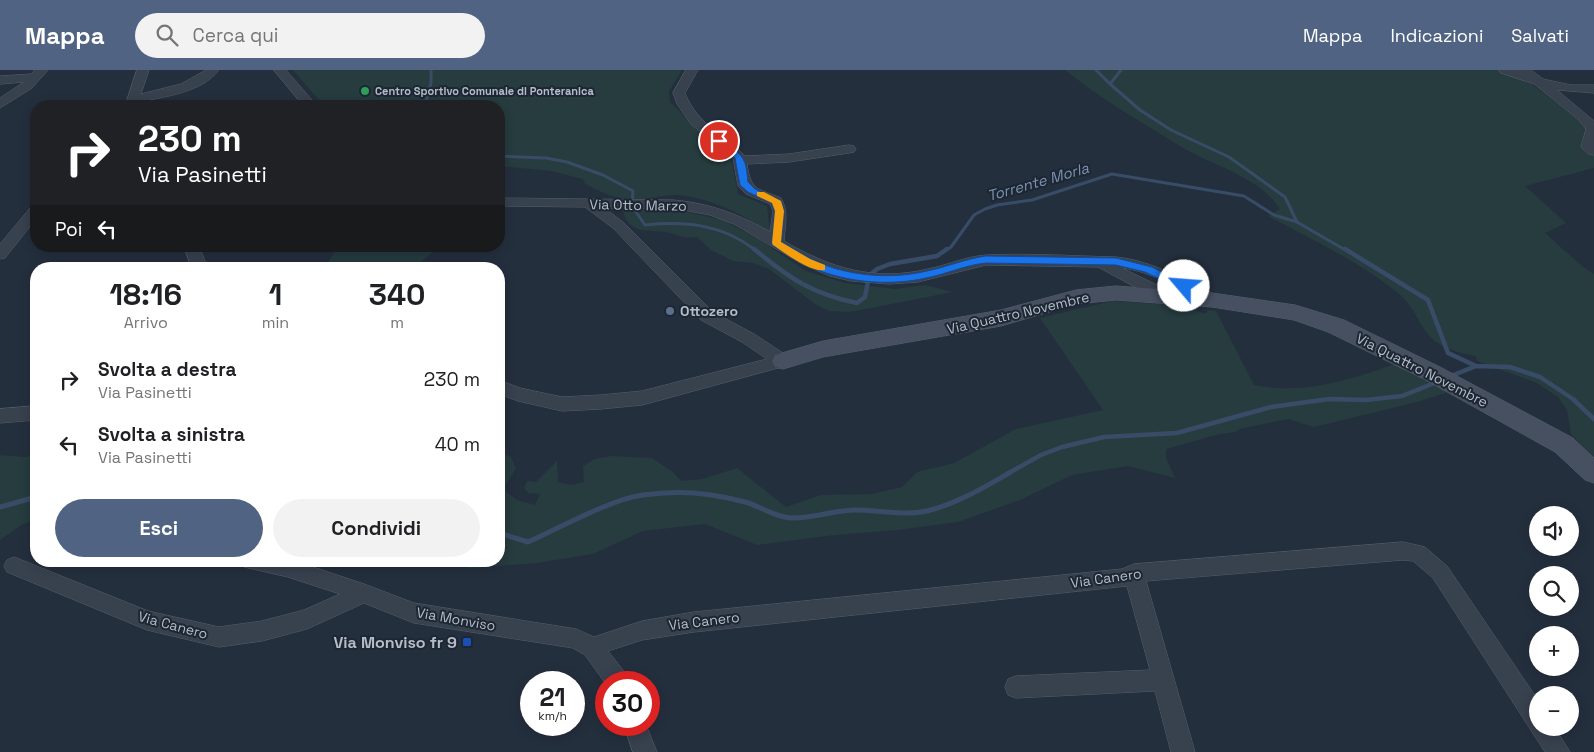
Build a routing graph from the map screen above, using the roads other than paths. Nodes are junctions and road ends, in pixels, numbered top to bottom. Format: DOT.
graph roads {
  1 [pos="142,70"];
  2 [pos="212,70"];
  3 [pos="280,70"];
  4 [pos="692,70"];
  5 [pos="1505,70"];
  6 [pos="1524,70"];
  7 [pos="39,74"];
  8 [pos="0,80"];
  9 [pos="1537,82"];
  10 [pos="1594,89"];
  11 [pos="134,100"];
  12 [pos="144,100"];
  13 [pos="306,100"];
  14 [pos="0,104"];
  15 [pos="849,149"];
  16 [pos="1594,151"];
  17 [pos="740,160"];
  18 [pos="505,202"];
  19 [pos="588,204"];
  20 [pos="620,204"];
  21 [pos="30,217"];
  22 [pos="618,225"];
  23 [pos="776,243"];
  24 [pos="0,254"];
  25 [pos="1089,261"];
  26 [pos="1118,271"];
  27 [pos="1164,286"];
  28 [pos="1116,293"];
  29 [pos="783,360"];
  30 [pos="505,389"];
  31 [pos="30,414"];
  32 [pos="0,416"];
  33 [pos="1594,472"];
  34 [pos="14,566"];
  35 [pos="283,567"];
  36 [pos="1134,573"];
  37 [pos="364,593"];
  38 [pos="592,648"];
  39 [pos="610,671"];
  40 [pos="1163,680"];
  41 [pos="1016,686"];
  42 [pos="1529,707"];
  43 [pos="639,736"];
  44 [pos="1547,736"];
  45 [pos="645,752"];
  46 [pos="1183,752"];
  47 [pos="1558,752"];
  1 -- 11 [label="street"];
  2 -- 12 [label="street"];
  3 -- 13 [label="street"];
  4 -- 17 [label="street"];
  5 -- 9 [label="street"];
  6 -- 9 [label="street"];
  7 -- 8 [label="street"];
  7 -- 14 [label="street"];
  9 -- 10 [label="street"];
  9 -- 16 [label="street"];
  15 -- 17 [label="street"];
  17 -- 23 [label="street"];
  18 -- 19 [label="street, Via Otto Marzo"];
  19 -- 20 [label="street, Via Otto Marzo"];
  19 -- 22 [label="street"];
  20 -- 22 [label="street"];
  20 -- 23 [label="street, Via Otto Marzo"];
  21 -- 24 [label="street"];
  22 -- 29 [label="street"];
  23 -- 25 [label="street, Via Otto Marzo"];
  25 -- 26 [label="street, Via Otto Marzo"];
  25 -- 27 [label="street, Via Otto Marzo"];
  26 -- 27 [label="street, Via Otto Marzo"];
  26 -- 28 [label="street"];
  27 -- 28 [label="street, Via Quattro Novembre"];
  27 -- 33 [label="street, Via Quattro Novembre"];
  28 -- 29 [label="street, Via Quattro Novembre"];
  29 -- 30 [label="street, Via Quattro Novembre"];
  31 -- 32 [label="street"];
  34 -- 37 [label="street, Via Canero"];
  35 -- 37 [label="street, Via Monviso"];
  36 -- 38 [label="street, Via Canero"];
  36 -- 40 [label="street"];
  36 -- 42 [label="street, Via Canero"];
  37 -- 38 [label="street, Via Monviso"];
  38 -- 39 [label="street, Via Monviso"];
  40 -- 41 [label="street"];
  40 -- 46 [label="street"];
  43 -- 45 [label="street"];
  44 -- 47 [label="street"];
}
